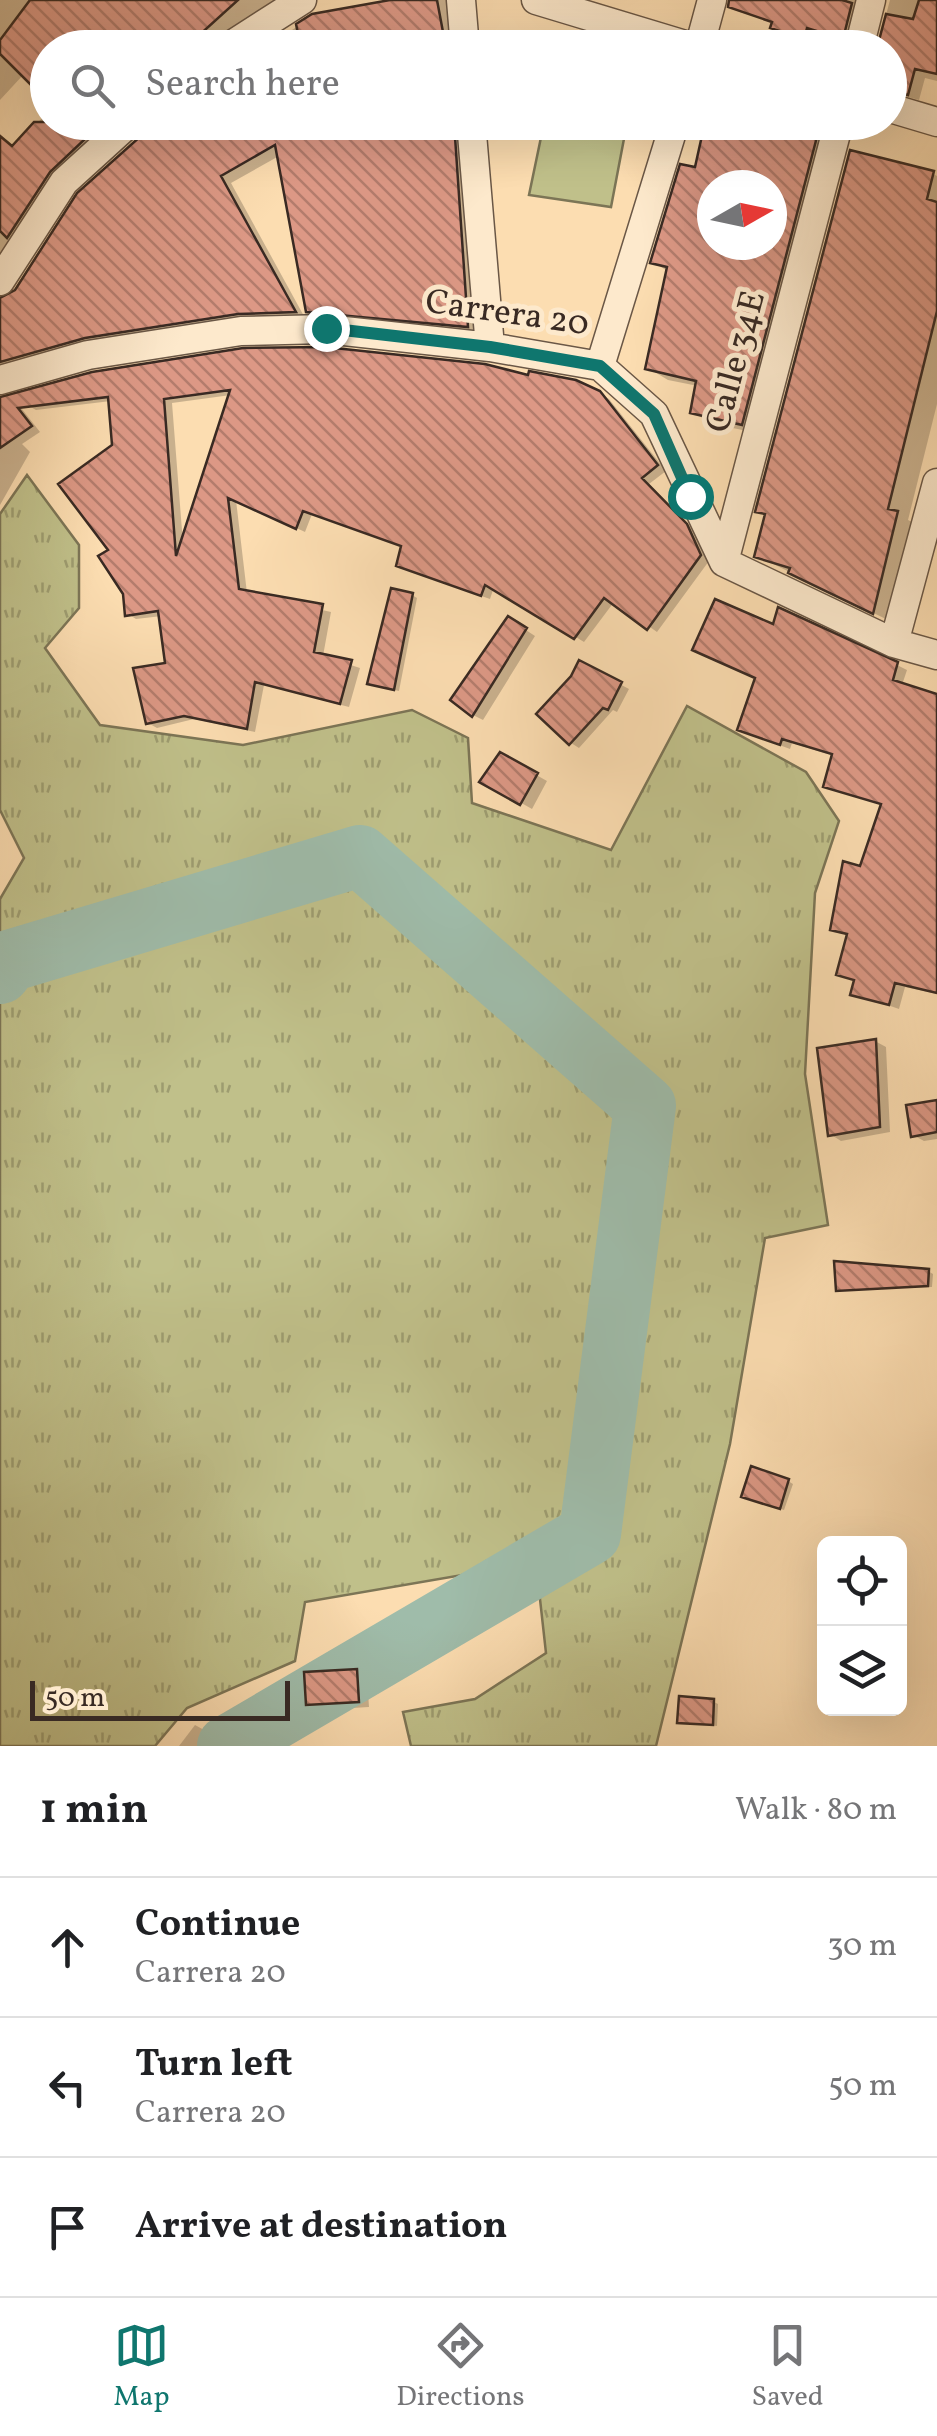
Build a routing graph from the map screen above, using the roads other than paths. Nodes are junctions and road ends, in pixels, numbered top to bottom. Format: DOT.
graph roads {
  1 [pos="302,0"];
  2 [pos="460,0"];
  3 [pos="536,0"];
  4 [pos="712,0"];
  5 [pos="872,0"];
  6 [pos="578,5"];
  7 [pos="255,30"];
  8 [pos="462,30"];
  9 [pos="647,30"];
  10 [pos="702,30"];
  11 [pos="864,30"];
  12 [pos="907,113"];
  13 [pos="937,122"];
  14 [pos="110,140"];
  15 [pos="473,140"];
  16 [pos="669,140"];
  17 [pos="834,140"];
  18 [pos="0,281"];
  19 [pos="490,347"];
  20 [pos="600,366"];
  21 [pos="0,380"];
  22 [pos="937,484"];
  23 [pos="724,562"];
  24 [pos="894,643"];
  25 [pos="937,655"];
  1 -- 7 [label="street"];
  2 -- 8 [label="street"];
  3 -- 6 [label="street"];
  4 -- 10 [label="street"];
  5 -- 11 [label="street"];
  6 -- 9 [label="street"];
  12 -- 13 [label="street"];
  14 -- 18 [label="street"];
  15 -- 19 [label="street"];
  16 -- 20 [label="street"];
  17 -- 23 [label="street, Calle 34E"];
  19 -- 20 [label="street, Carrera 20"];
  19 -- 21 [label="street, Carrera 20"];
  20 -- 23 [label="street, Carrera 20"];
  22 -- 24 [label="street"];
  23 -- 24 [label="street"];
  24 -- 25 [label="street"];
}
